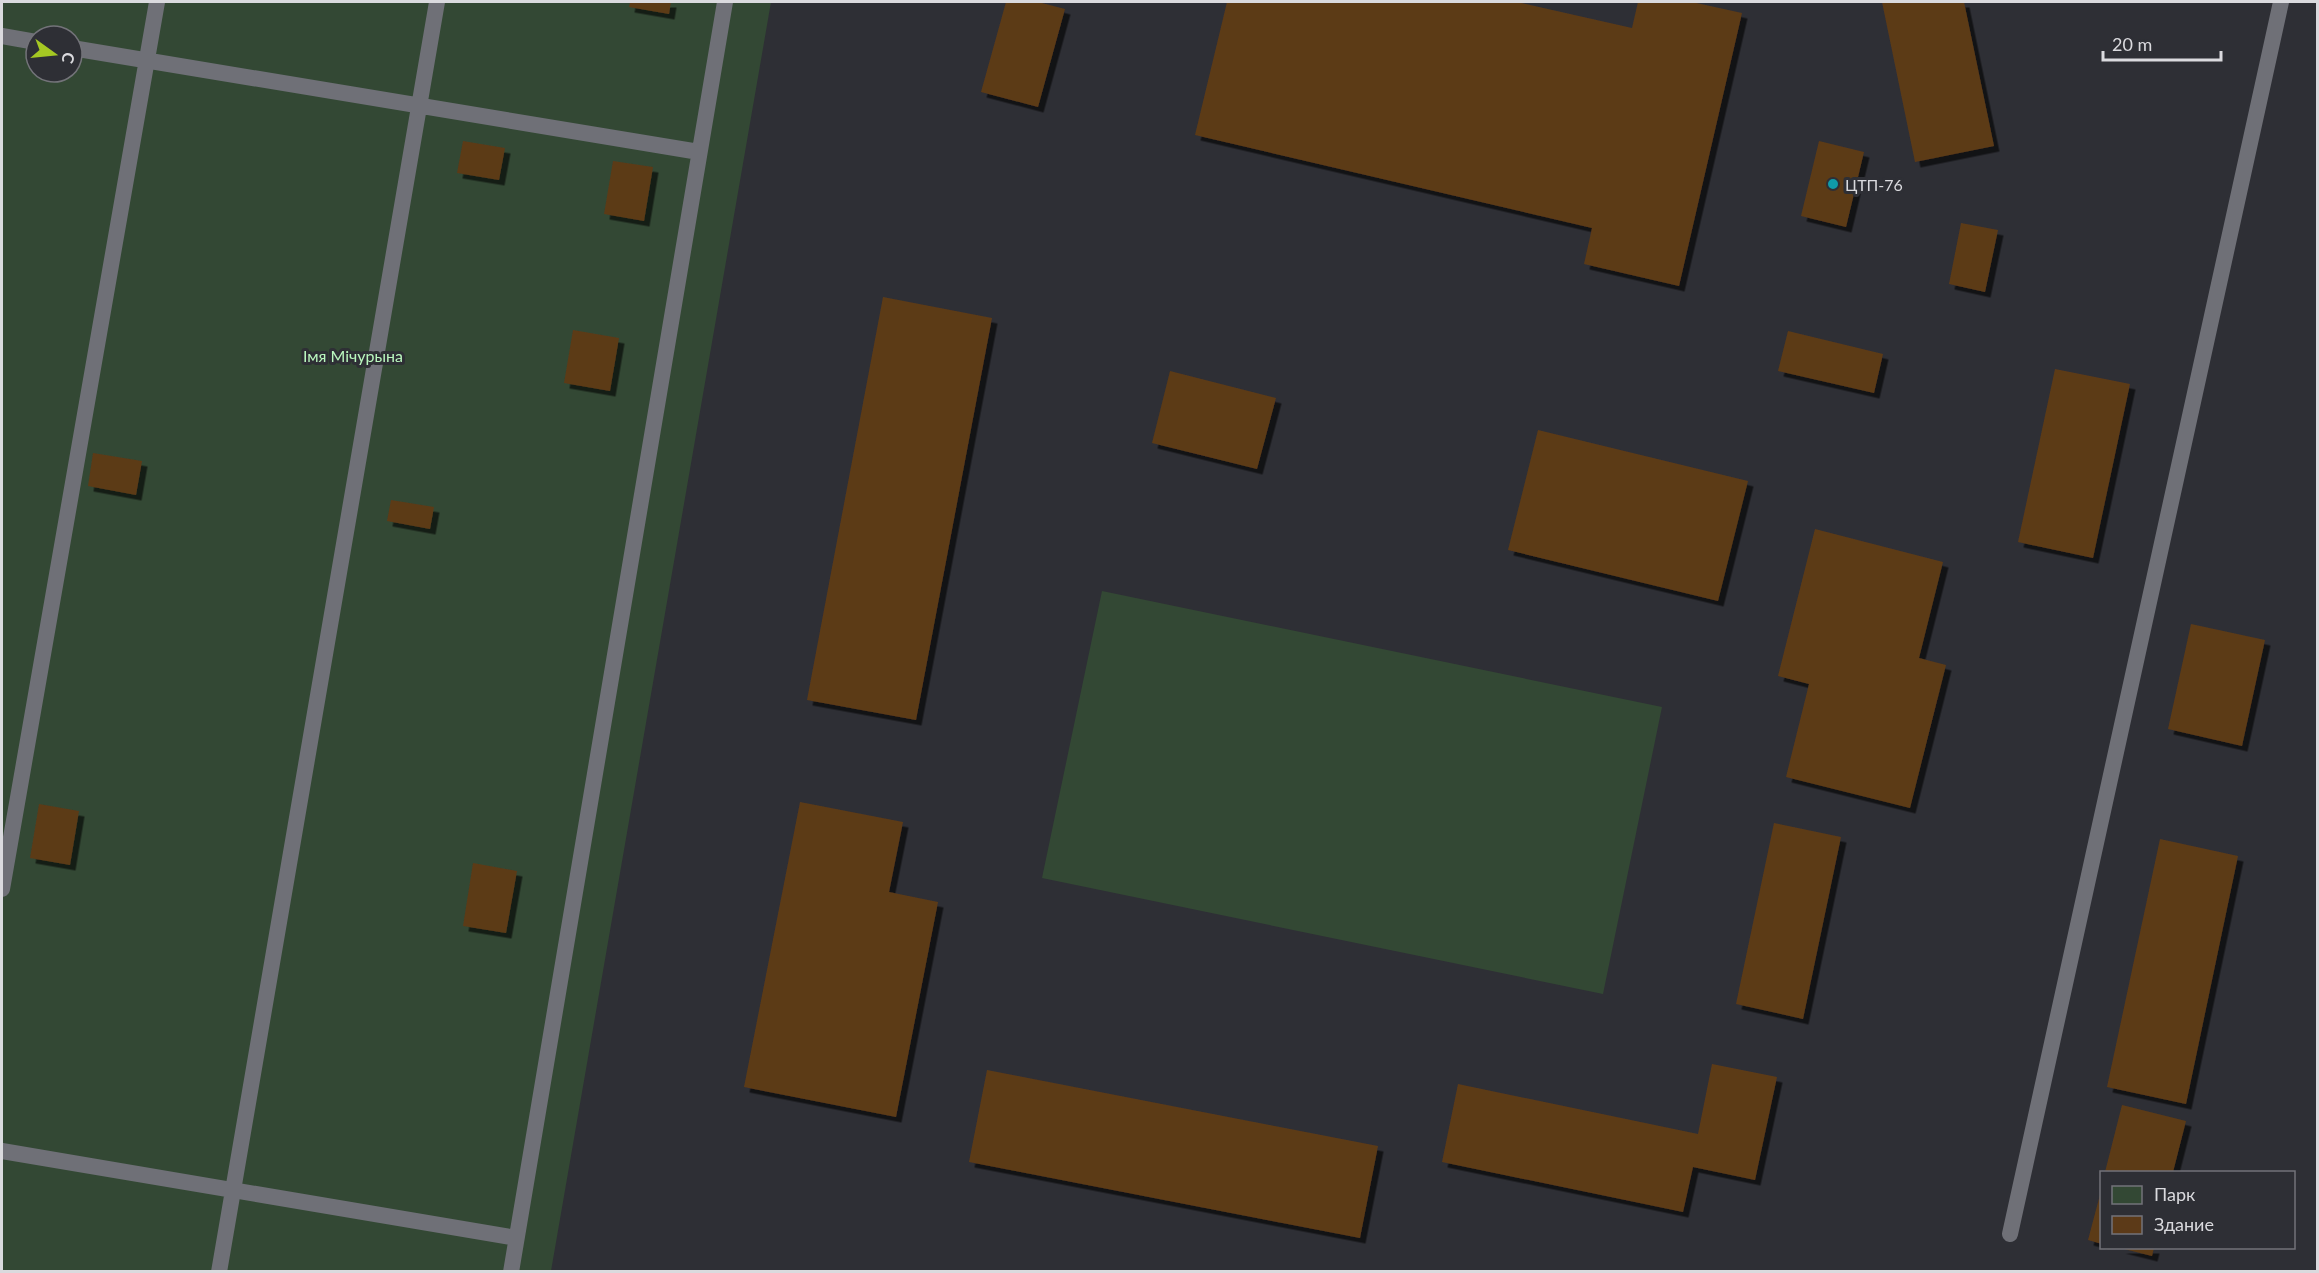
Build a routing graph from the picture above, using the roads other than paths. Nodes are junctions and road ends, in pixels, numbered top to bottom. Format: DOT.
graph roads {
  1 [pos="157,2"];
  2 [pos="437,2"];
  3 [pos="725,2"];
  4 [pos="2281,2"];
  5 [pos="2,36"];
  6 [pos="24,40"];
  7 [pos="84,50"];
  8 [pos="147,60"];
  9 [pos="419,106"];
  10 [pos="699,152"];
  11 [pos="2,889"];
  12 [pos="2,1151"];
  13 [pos="233,1190"];
  14 [pos="2010,1233"];
  15 [pos="516,1238"];
  16 [pos="219,1272"];
  17 [pos="511,1272"];
  1 -- 8 [label="lane"];
  2 -- 9 [label="lane"];
  3 -- 10 [label="lane"];
  4 -- 14 [label="lane"];
  5 -- 6 [label="lane"];
  7 -- 8 [label="lane"];
  8 -- 9 [label="lane"];
  8 -- 11 [label="lane"];
  9 -- 10 [label="lane"];
  9 -- 13 [label="lane"];
  10 -- 15 [label="lane"];
  12 -- 13 [label="lane"];
  13 -- 15 [label="lane"];
  13 -- 16 [label="lane"];
  15 -- 17 [label="lane"];
}
